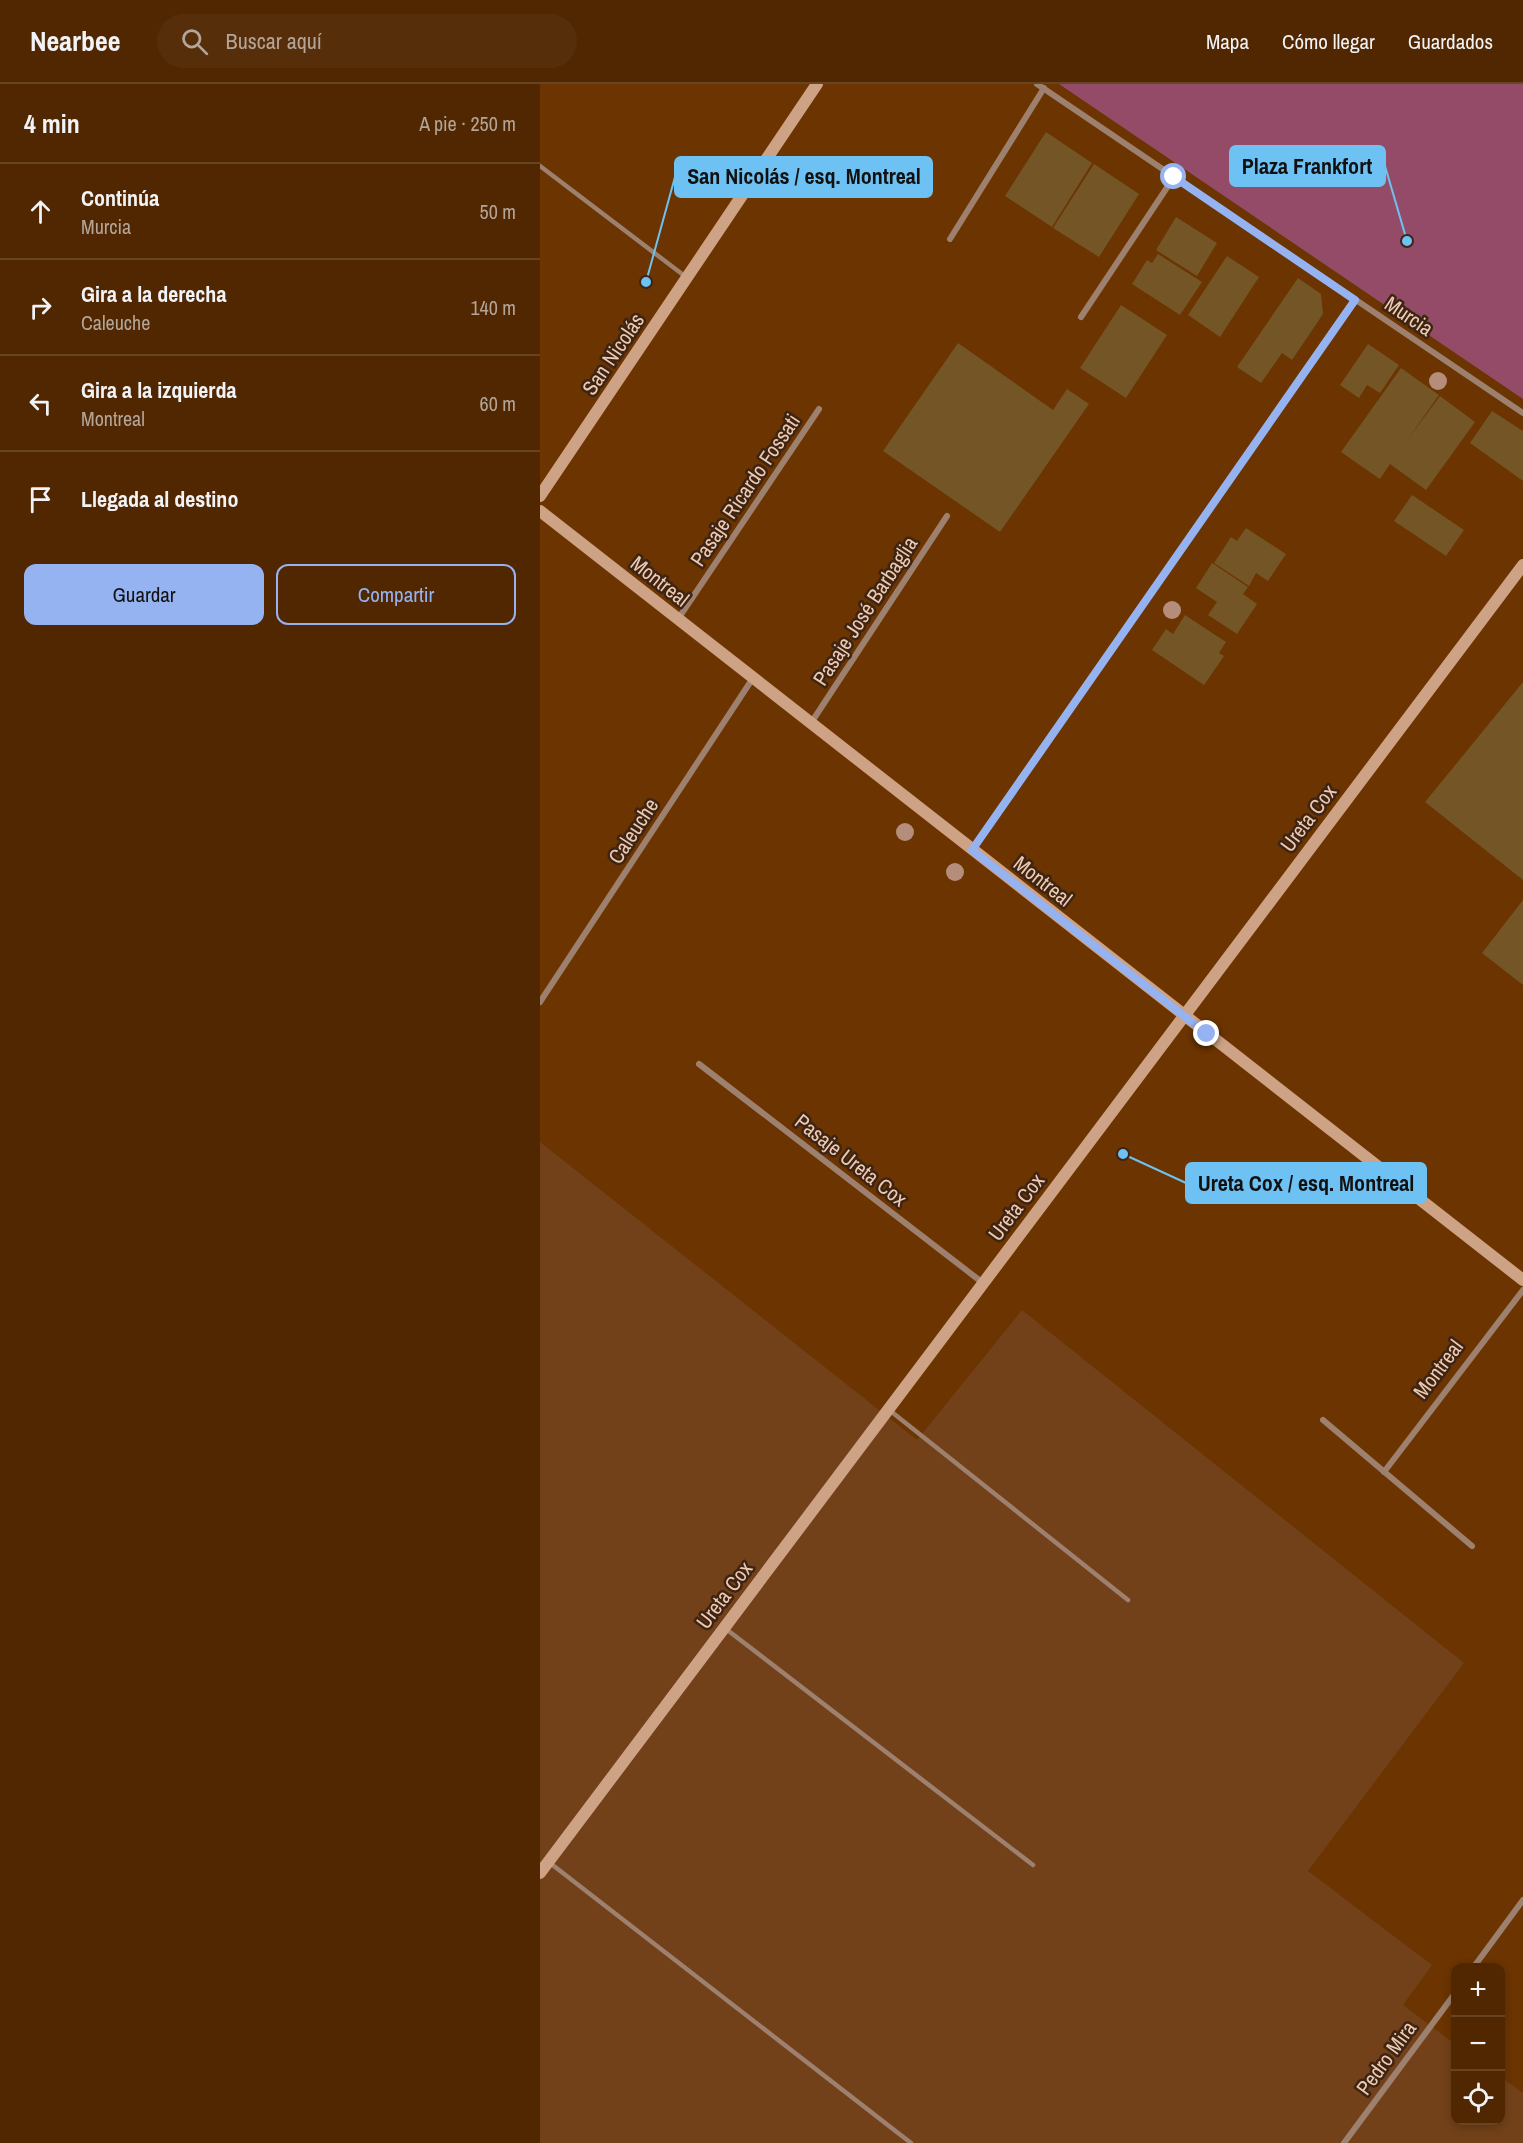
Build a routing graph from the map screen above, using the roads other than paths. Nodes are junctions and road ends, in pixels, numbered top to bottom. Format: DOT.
graph roads {
  1 [pos="817,84"];
  2 [pos="1037,84"];
  3 [pos="1044,88"];
  4 [pos="540,166"];
  5 [pos="1174,177"];
  6 [pos="950,239"];
  7 [pos="688,279"];
  8 [pos="1355,300"];
  9 [pos="1081,317"];
  10 [pos="819,409"];
  11 [pos="1523,413"];
  12 [pos="540,496"];
  13 [pos="540,511"];
  14 [pos="947,516"];
  15 [pos="1523,565"];
  16 [pos="678,619"];
  17 [pos="753,678"];
  18 [pos="811,723"];
  19 [pos="972,850"];
  20 [pos="540,1002"];
  21 [pos="1183,1016"];
  22 [pos="699,1064"];
  23 [pos="1523,1280"];
  24 [pos="983,1282"];
  25 [pos="1523,1290"];
  26 [pos="888,1409"];
  27 [pos="1323,1420"];
  28 [pos="1384,1472"];
  29 [pos="1472,1546"];
  30 [pos="1128,1600"];
  31 [pos="724,1628"];
  32 [pos="548,1862"];
  33 [pos="1033,1865"];
  34 [pos="540,1873"];
  35 [pos="1523,1900"];
  36 [pos="1477,1963"];
  37 [pos="1451,1997"];
  38 [pos="911,2143"];
  39 [pos="1344,2143"];
  1 -- 7 [label="street, San Nicolás"];
  2 -- 3 [label="street, Murcia"];
  3 -- 5 [label="street, Murcia"];
  3 -- 6 [label="street"];
  4 -- 7 [label="lane"];
  5 -- 8 [label="street, Murcia"];
  5 -- 9 [label="street"];
  7 -- 12 [label="street, San Nicolás"];
  8 -- 11 [label="street, Murcia"];
  8 -- 19 [label="street"];
  10 -- 16 [label="street, Pasaje Ricardo Fossati"];
  13 -- 16 [label="street, Montreal"];
  14 -- 18 [label="street, Pasaje José Barbaglia"];
  15 -- 21 [label="street, Ureta Cox"];
  16 -- 17 [label="street, Montreal"];
  17 -- 18 [label="street, Montreal"];
  17 -- 20 [label="street, Caleuche"];
  18 -- 19 [label="street, Montreal"];
  19 -- 21 [label="street, Montreal"];
  21 -- 23 [label="street, Montreal"];
  21 -- 24 [label="street, Ureta Cox"];
  22 -- 24 [label="street, Pasaje Ureta Cox"];
  24 -- 26 [label="street, Ureta Cox"];
  25 -- 28 [label="street, Montreal"];
  26 -- 30 [label="lane"];
  26 -- 31 [label="street, Ureta Cox"];
  27 -- 28 [label="street"];
  28 -- 29 [label="street"];
  31 -- 32 [label="street, Ureta Cox"];
  31 -- 33 [label="lane"];
  32 -- 34 [label="street, Ureta Cox"];
  32 -- 38 [label="lane"];
  35 -- 36 [label="street"];
  37 -- 39 [label="street, Pedro Mira"];
}
